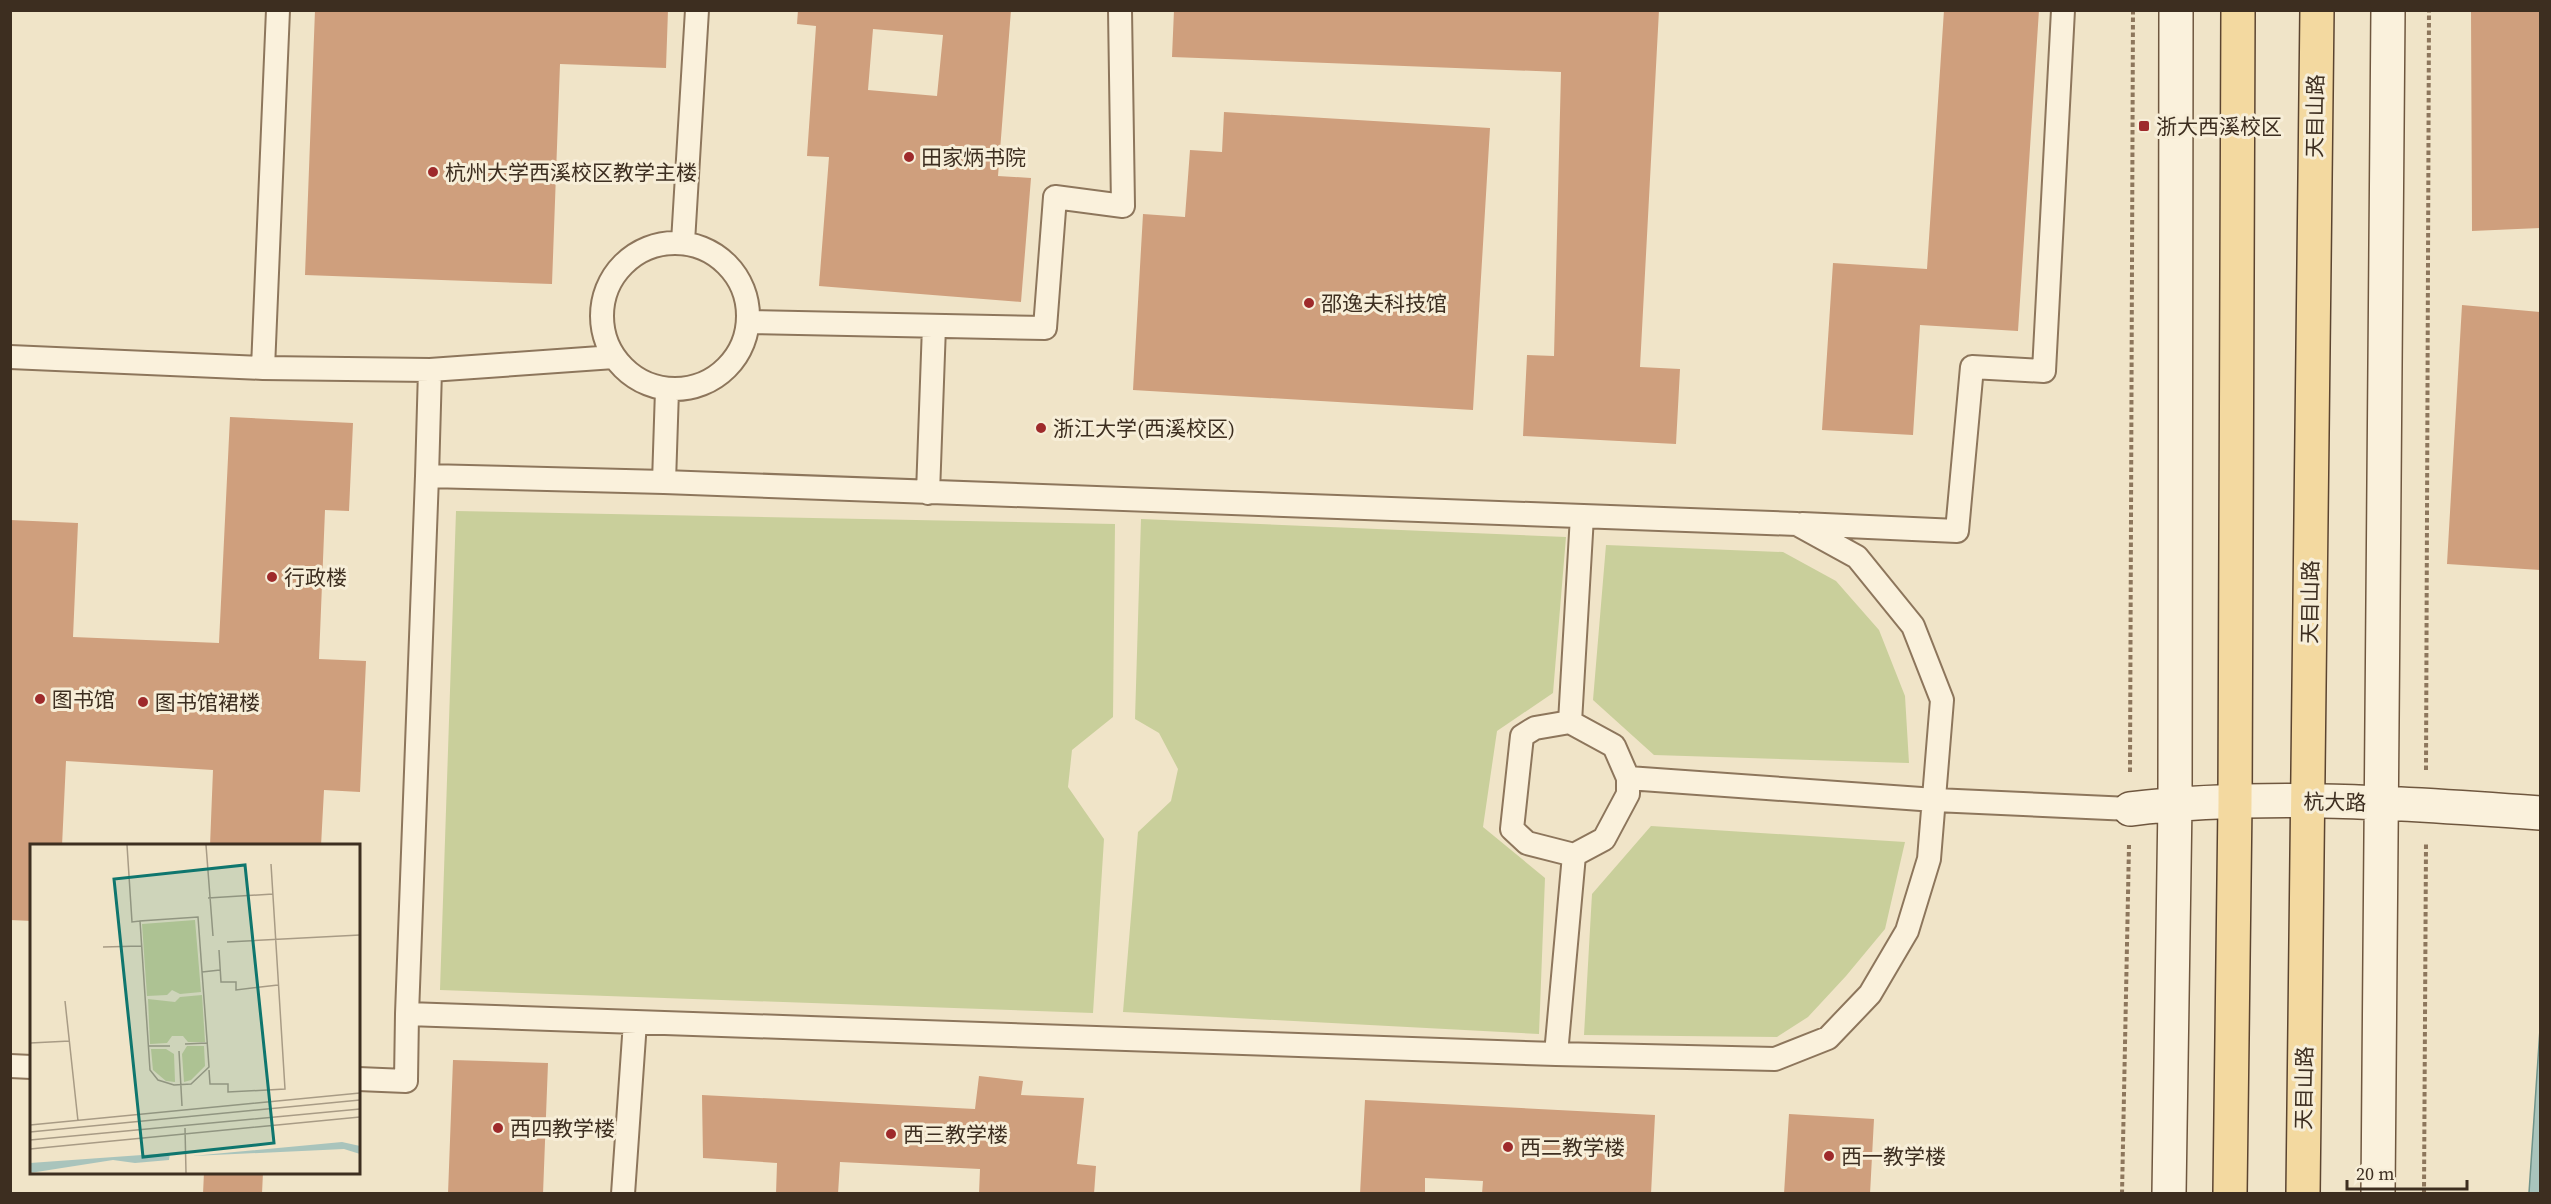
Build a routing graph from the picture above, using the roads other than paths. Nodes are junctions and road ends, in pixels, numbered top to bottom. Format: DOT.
graph roads {
  1 [pos="278,10"];
  2 [pos="697,10"];
  3 [pos="1120,10"];
  4 [pos="2062,10"];
  5 [pos="2176,10"];
  6 [pos="2238,10"];
  7 [pos="2317,10"];
  8 [pos="2388,10"];
  9 [pos="683,242"];
  10 [pos="748,322"];
  11 [pos="934,326"];
  12 [pos="10,357"];
  13 [pos="614,357"];
  14 [pos="263,368"];
  15 [pos="430,370"];
  16 [pos="668,390"];
  17 [pos="427,476"];
  18 [pos="664,482"];
  19 [pos="928,494"];
  20 [pos="1582,516"];
  21 [pos="1797,524"];
  22 [pos="1569,722"];
  23 [pos="1628,778"];
  24 [pos="1935,800"];
  25 [pos="2308,801"];
  26 [pos="2380,802"];
  27 [pos="2175,803"];
  28 [pos="2235,803"];
  29 [pos="2130,809"];
  30 [pos="2541,813"];
  31 [pos="1574,855"];
  32 [pos="407,1014"];
  33 [pos="635,1022"];
  34 [pos="1556,1054"];
  35 [pos="10,1066"];
  36 [pos="30,1067"];
  37 [pos="360,1079"];
  38 [pos="623,1194"];
  39 [pos="2169,1194"];
  40 [pos="2230,1194"];
  41 [pos="2303,1194"];
  42 [pos="2378,1194"];
  1 -- 14 [label="lane"];
  2 -- 9 [label="lane"];
  3 -- 11 [label="lane"];
  4 -- 21 [label="lane"];
  5 -- 27 [label="main road"];
  6 -- 28 [label="main road"];
  7 -- 25 [label="main road, 天目山路"];
  8 -- 26 [label="main road"];
  9 -- 10 [label="lane"];
  9 -- 13 [label="lane"];
  10 -- 11 [label="lane"];
  10 -- 16 [label="lane"];
  11 -- 19 [label="lane"];
  12 -- 14 [label="lane"];
  13 -- 15 [label="lane"];
  13 -- 16 [label="lane"];
  14 -- 15 [label="lane"];
  15 -- 17 [label="lane"];
  16 -- 18 [label="lane"];
  17 -- 18 [label="lane"];
  17 -- 32 [label="lane"];
  18 -- 19 [label="lane"];
  19 -- 20 [label="lane"];
  20 -- 21 [label="lane"];
  20 -- 22 [label="lane"];
  21 -- 24 [label="lane"];
  22 -- 23 [label="lane"];
  22 -- 31 [label="lane"];
  23 -- 24 [label="lane"];
  23 -- 31 [label="lane"];
  24 -- 29 [label="lane"];
  24 -- 34 [label="lane"];
  25 -- 26 [label="main road, 杭大路"];
  25 -- 28 [label="main road, 杭大路"];
  25 -- 41 [label="main road, 天目山路"];
  26 -- 30 [label="main road, 杭大路"];
  26 -- 42 [label="main road"];
  27 -- 28 [label="main road, 杭大路"];
  27 -- 29 [label="main road, 杭大路"];
  27 -- 39 [label="main road"];
  28 -- 40 [label="main road"];
  31 -- 34 [label="lane"];
  32 -- 33 [label="lane"];
  32 -- 37 [label="lane"];
  33 -- 34 [label="lane"];
  33 -- 38 [label="lane"];
  35 -- 36 [label="lane"];
}
